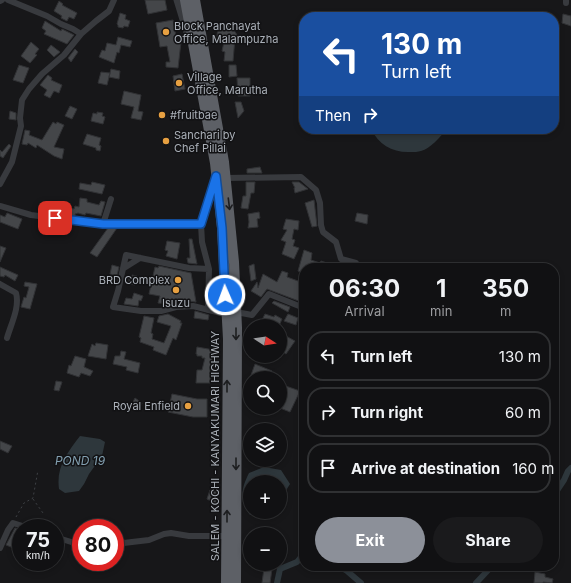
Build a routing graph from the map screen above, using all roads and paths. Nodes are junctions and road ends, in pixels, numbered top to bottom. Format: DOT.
graph roads {
  1 [pos="8,0"];
  2 [pos="114,0"];
  3 [pos="177,0"];
  4 [pos="185,0"];
  5 [pos="195,0"];
  6 [pos="200,0"];
  7 [pos="200,26"];
  8 [pos="81,34"];
  9 [pos="195,57"];
  10 [pos="220,162"];
  11 [pos="221,177"];
  12 [pos="0,184"];
  13 [pos="111,199"];
  14 [pos="0,206"];
  15 [pos="103,224"];
  16 [pos="201,224"];
  17 [pos="140,258"];
  18 [pos="356,263"];
  19 [pos="124,268"];
  20 [pos="209,269"];
  21 [pos="0,284"];
  22 [pos="299,306"];
  23 [pos="208,310"];
  24 [pos="236,312"];
  25 [pos="226,314"];
  26 [pos="7,338"];
  27 [pos="38,470"];
  28 [pos="33,498"];
  29 [pos="43,513"];
  30 [pos="15,519"];
  31 [pos="12,524"];
  32 [pos="227,536"];
  33 [pos="124,543"];
  34 [pos="0,548"];
  35 [pos="226,583"];
  36 [pos="236,583"];
  1 -- 8 [label="street"];
  2 -- 8 [label="street"];
  3 -- 9 [label="street"];
  4 -- 9 [label="highway, SALEM - KOCHI - KANYAKUMARI HIGHWAY"];
  5 -- 7 [label="highway, SALEM - KOCHI - KANYAKUMARI HIGHWAY"];
  6 -- 7 [label="street"];
  7 -- 10 [label="highway, SALEM - KOCHI - KANYAKUMARI HIGHWAY"];
  8 -- 12 [label="street"];
  9 -- 10 [label="highway, SALEM - KOCHI - KANYAKUMARI HIGHWAY"];
  10 -- 11 [label="highway, SALEM - KOCHI - KANYAKUMARI HIGHWAY"];
  11 -- 16 [label="street"];
  11 -- 18 [label="street"];
  11 -- 24 [label="highway, SALEM - KOCHI - KANYAKUMARI HIGHWAY, one-way"];
  11 -- 25 [label="highway, SALEM - KOCHI - KANYAKUMARI HIGHWAY"];
  13 -- 15 [label="street"];
  14 -- 15 [label="street"];
  15 -- 16 [label="street"];
  16 -- 20 [label="street"];
  17 -- 19 [label="street"];
  17 -- 19 [label="street"];
  17 -- 20 [label="street"];
  19 -- 23 [label="street"];
  20 -- 23 [label="street"];
  21 -- 26 [label="street"];
  22 -- 24 [label="street"];
  23 -- 25 [label="street"];
  24 -- 36 [label="highway, SALEM - KOCHI - KANYAKUMARI HIGHWAY, one-way"];
  32 -- 25 [label="highway, SALEM - KOCHI - KANYAKUMARI HIGHWAY, one-way"];
  27 -- 28 [label="path"];
  28 -- 29 [label="path"];
  28 -- 30 [label="path"];
  31 -- 34 [label="street"];
  32 -- 33 [label="street"];
  32 -- 35 [label="highway, SALEM - KOCHI - KANYAKUMARI HIGHWAY"];
}
